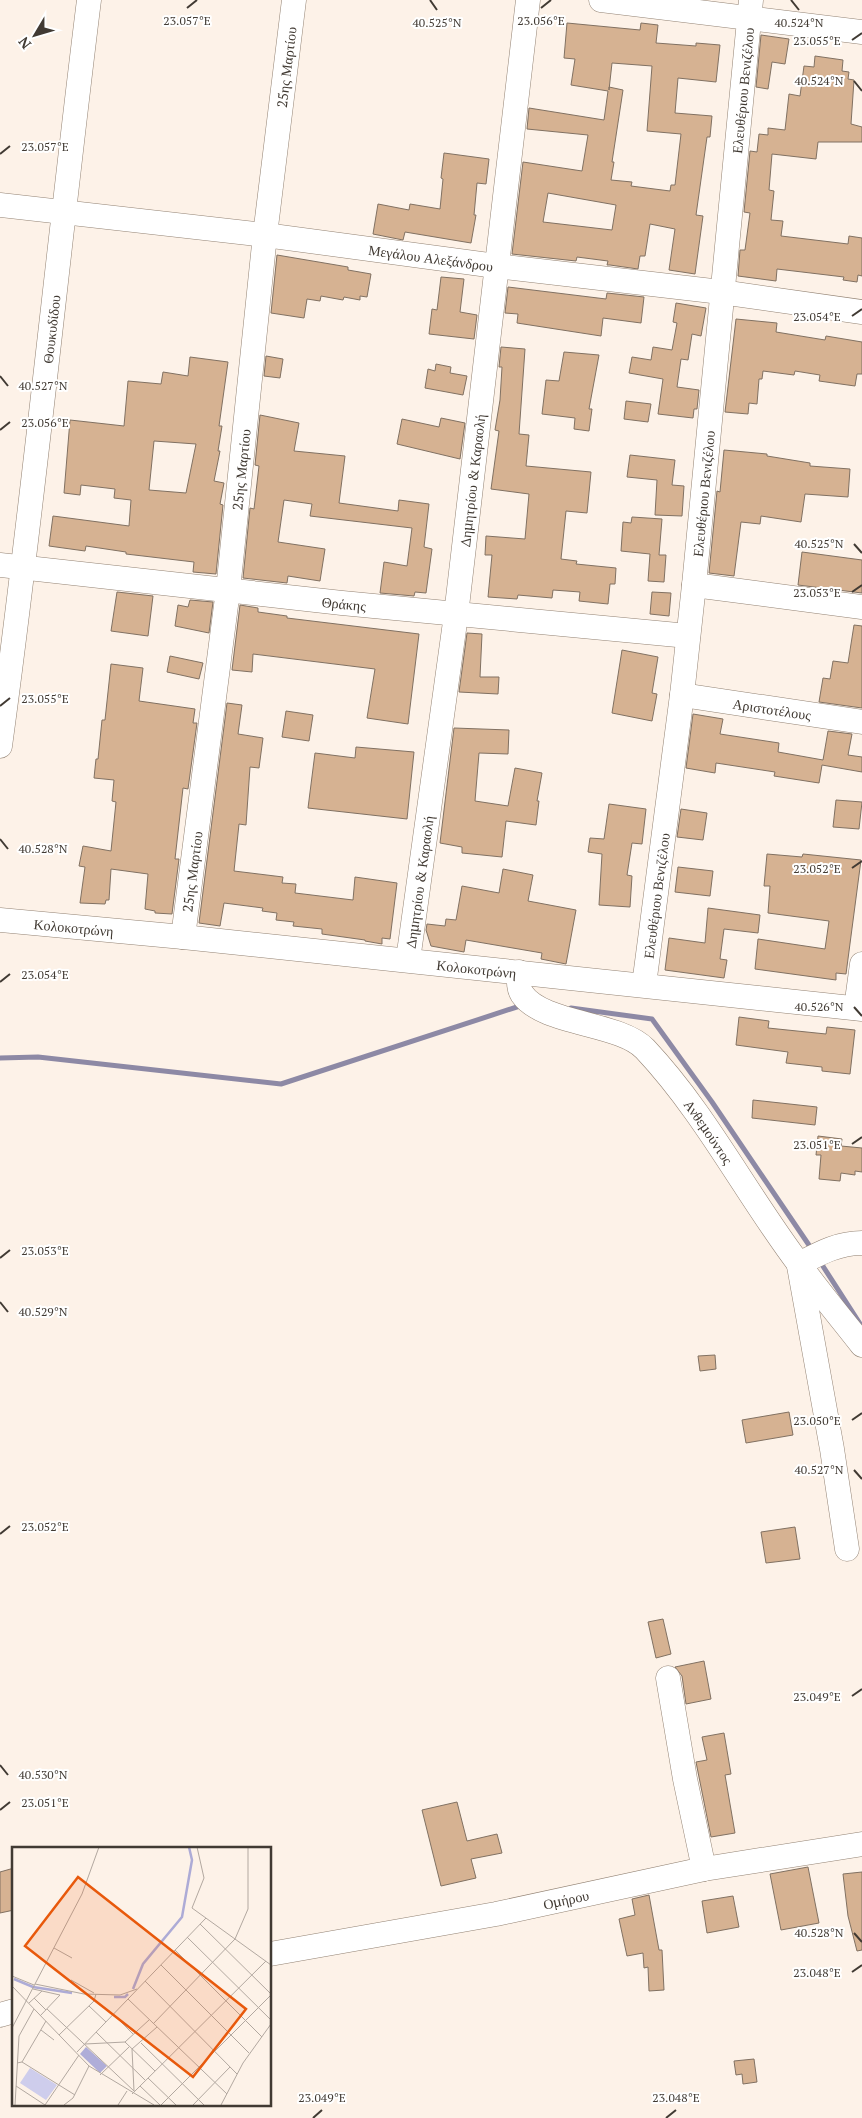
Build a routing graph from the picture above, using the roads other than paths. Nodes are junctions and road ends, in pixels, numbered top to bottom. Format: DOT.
graph roads {
  1 [pos="89,0"];
  2 [pos="294,0"];
  3 [pos="528,0"];
  4 [pos="601,0"];
  5 [pos="750,9"];
  6 [pos="862,32"];
  7 [pos="0,205"];
  8 [pos="63,213"];
  9 [pos="264,234"];
  10 [pos="496,266"];
  11 [pos="721,292"];
  12 [pos="862,312"];
  13 [pos="0,565"];
  14 [pos="24,567"];
  15 [pos="694,585"];
  16 [pos="228,590"];
  17 [pos="862,607"];
  18 [pos="456,615"];
  19 [pos="688,636"];
  20 [pos="682,695"];
  21 [pos="862,722"];
  22 [pos="0,746"];
  23 [pos="0,920"];
  24 [pos="183,937"];
  25 [pos="408,960"];
  26 [pos="862,964"];
  27 [pos="519,972"];
  28 [pos="644,985"];
  29 [pos="859,1009"];
  30 [pos="862,1242"];
  31 [pos="799,1264"];
  32 [pos="862,1345"];
  33 [pos="847,1549"];
  34 [pos="668,1678"];
  35 [pos="862,1844"];
  36 [pos="704,1869"];
  37 [pos="271,1954"];
  1 -- 8 [label="street, Θουκυδίδου"];
  2 -- 9 [label="street, 25ης Μαρτίου"];
  3 -- 10 [label="street, Δημητρίου & Καραολή"];
  4 -- 5 [label="street"];
  5 -- 6 [label="street"];
  5 -- 11 [label="street, Ελευθέριου Βενιζέλου"];
  7 -- 8 [label="street, Μεγάλου Αλεξάνδρου"];
  8 -- 9 [label="street, Μεγάλου Αλεξάνδρου"];
  8 -- 14 [label="street, Θουκυδίδου"];
  9 -- 10 [label="street, Μεγάλου Αλεξάνδρου"];
  9 -- 16 [label="street, 25ης Μαρτίου"];
  10 -- 11 [label="street, Μεγάλου Αλεξάνδρου"];
  10 -- 18 [label="street, Δημητρίου & Καραολή"];
  11 -- 12 [label="street, Μεγάλου Αλεξάνδρου"];
  11 -- 15 [label="street, Ελευθέριου Βενιζέλου"];
  13 -- 14 [label="street, Θράκης"];
  14 -- 16 [label="street, Θράκης"];
  14 -- 22 [label="street, Θουκυδίδου"];
  15 -- 17 [label="street"];
  15 -- 19 [label="street, Ελευθέριου Βενιζέλου"];
  16 -- 18 [label="street, Θράκης"];
  16 -- 24 [label="street, 25ης Μαρτίου"];
  18 -- 19 [label="street, Θράκης"];
  18 -- 25 [label="street, Δημητρίου & Καραολή"];
  19 -- 20 [label="street, Ελευθέριου Βενιζέλου"];
  20 -- 21 [label="street, Αριστοτέλους"];
  20 -- 28 [label="street, Ελευθέριου Βενιζέλου"];
  23 -- 24 [label="street, Κολοκοτρώνη"];
  24 -- 25 [label="street, Κολοκοτρώνη"];
  25 -- 27 [label="street, Κολοκοτρώνη"];
  26 -- 29 [label="street"];
  27 -- 28 [label="street, Κολοκοτρώνη"];
  27 -- 31 [label="street, Ανθεμούντος"];
  28 -- 29 [label="street, Κολοκοτρώνη"];
  30 -- 31 [label="street"];
  31 -- 32 [label="street, Ανθεμούντος"];
  31 -- 33 [label="street"];
  34 -- 36 [label="street"];
  35 -- 36 [label="street, Ομήρου"];
  36 -- 37 [label="street, Ομήρου"];
}
